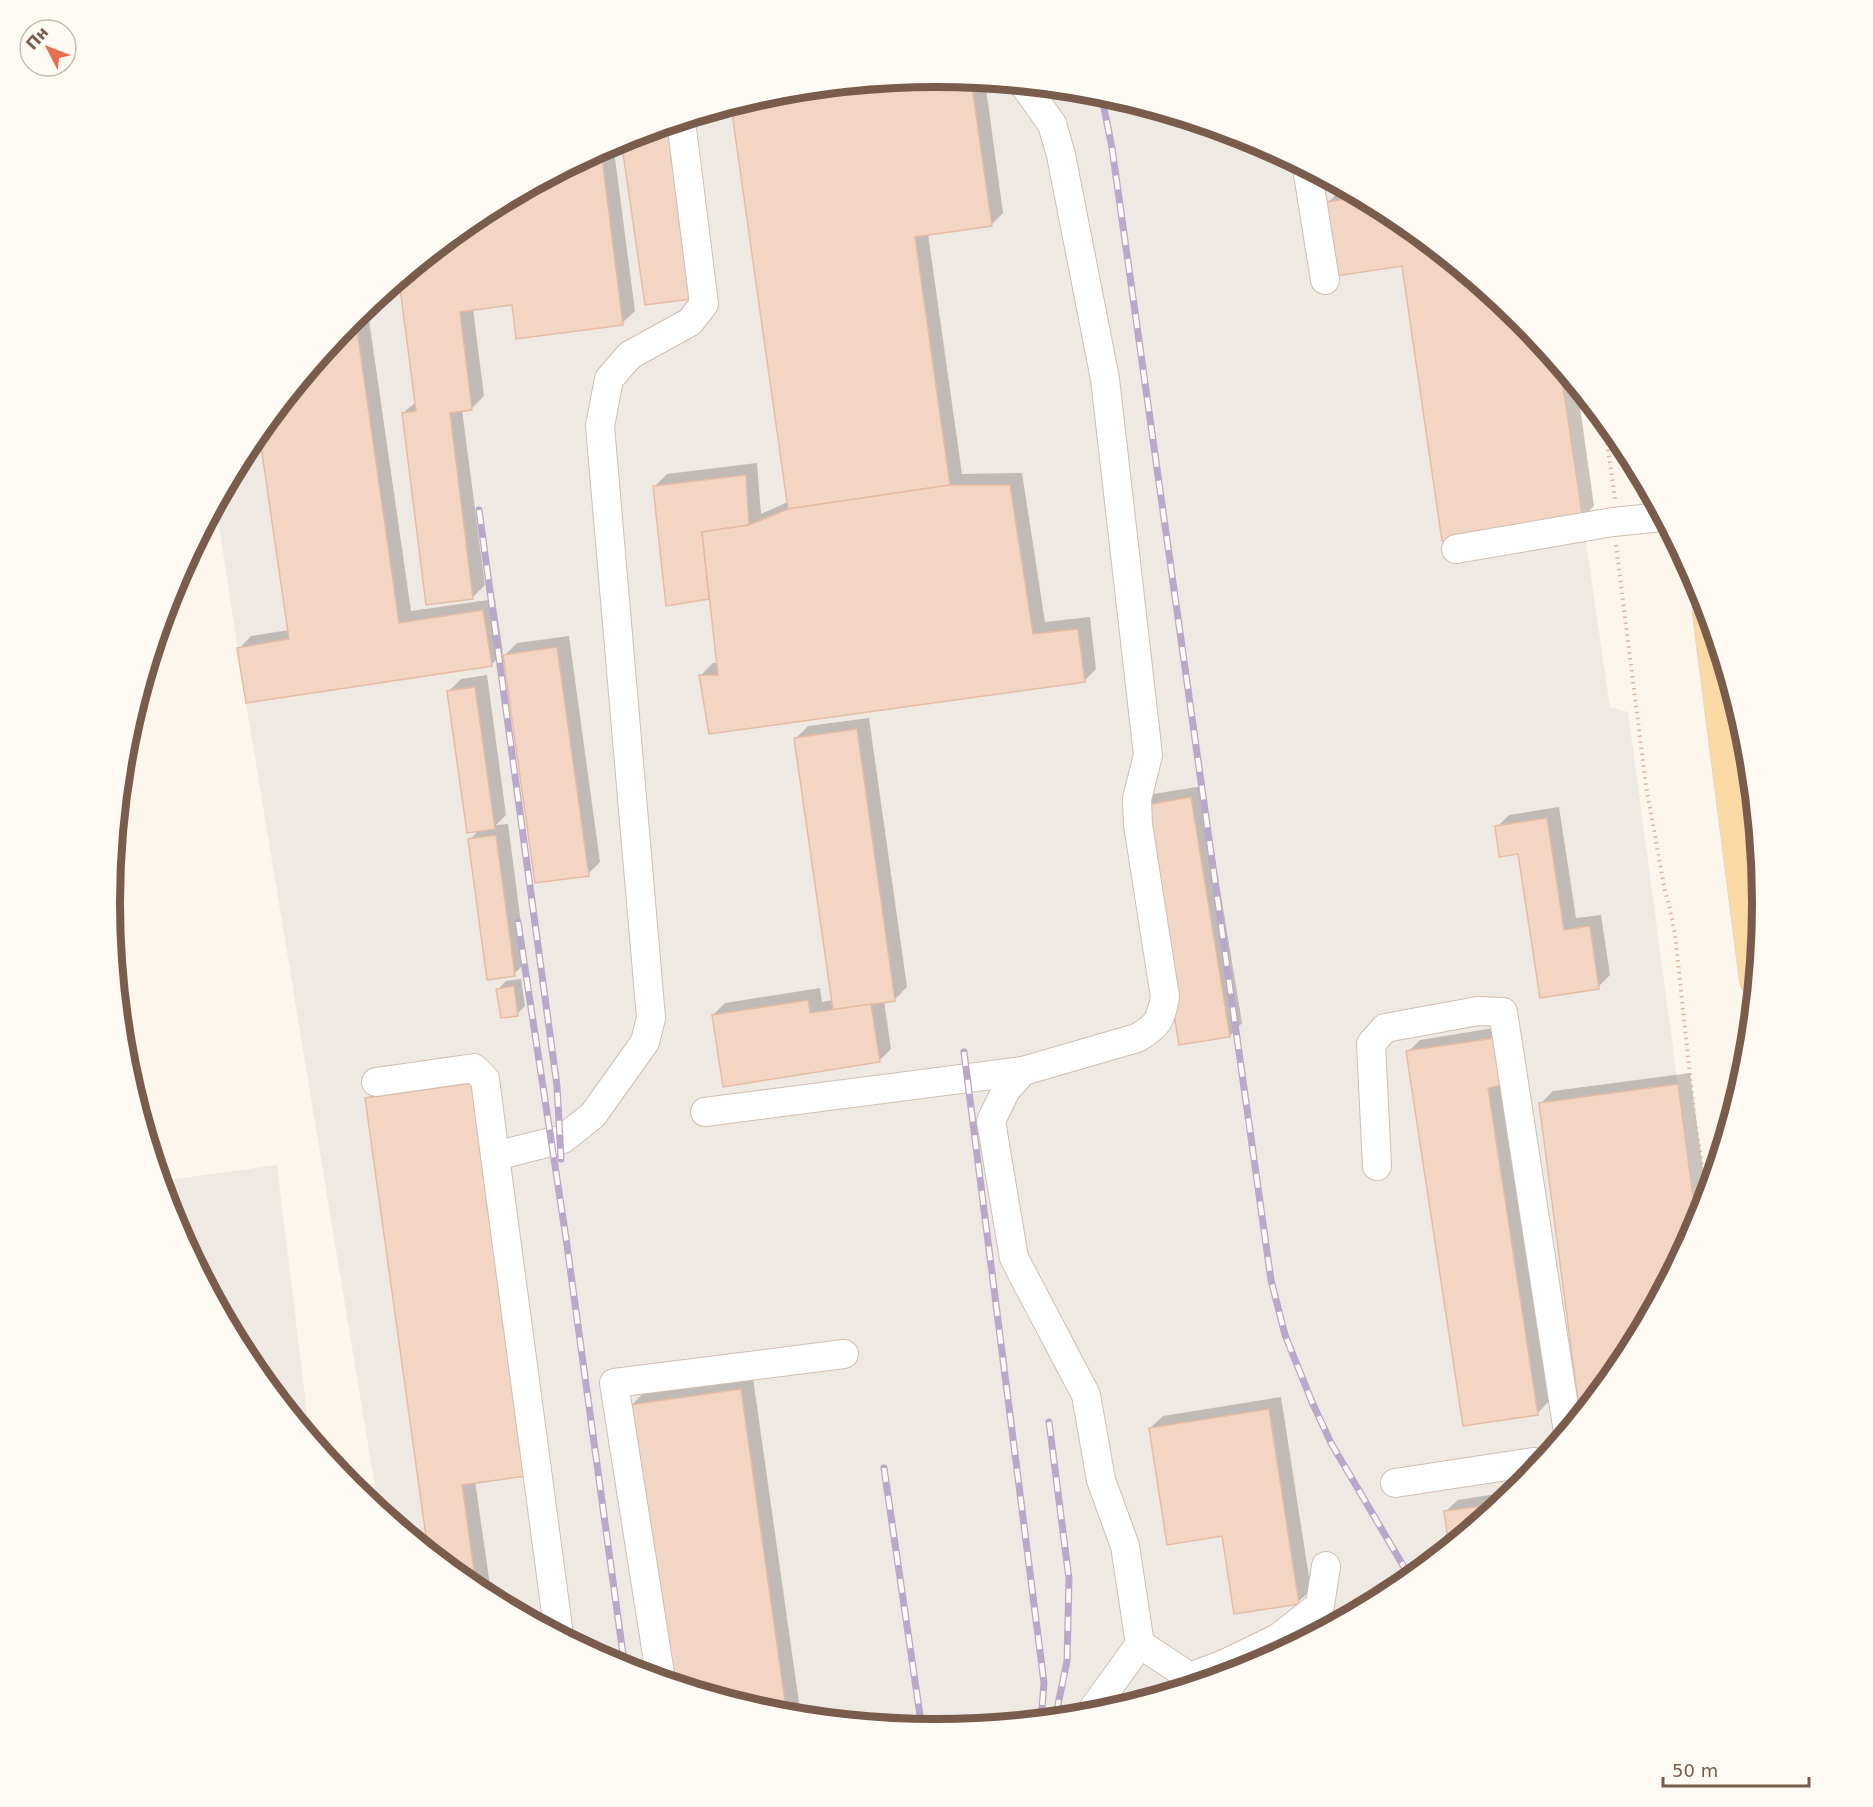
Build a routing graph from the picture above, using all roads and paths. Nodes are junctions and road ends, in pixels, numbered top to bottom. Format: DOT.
graph roads {
  1 [pos="1030,93"];
  2 [pos="682,128"];
  3 [pos="1308,177"];
  4 [pos="1325,280"];
  5 [pos="1607,438"];
  6 [pos="1656,518"];
  7 [pos="1613,522"];
  8 [pos="1456,549"];
  9 [pos="1722,681"];
  10 [pos="1739,766"];
  11 [pos="1752,930"];
  12 [pos="1023,1071"];
  13 [pos="376,1082"];
  14 [pos="705,1112"];
  15 [pos="495,1156"];
  16 [pos="1377,1166"];
  17 [pos="1704,1181"];
  18 [pos="844,1354"];
  19 [pos="1566,1422"];
  20 [pos="1531,1462"];
  21 [pos="1395,1483"];
  22 [pos="1326,1566"];
  23 [pos="558,1627"];
  24 [pos="1140,1644"];
  25 [pos="660,1672"];
  26 [pos="1201,1676"];
  27 [pos="1190,1680"];
  28 [pos="1097,1704"];
  1 -- 12 [label="lane"];
  2 -- 15 [label="lane"];
  3 -- 4 [label="lane"];
  5 -- 7 [label="path"];
  6 -- 7 [label="lane"];
  7 -- 8 [label="lane"];
  7 -- 17 [label="path"];
  9 -- 10 [label="main road"];
  10 -- 11 [label="main road"];
  12 -- 14 [label="lane"];
  12 -- 24 [label="lane"];
  13 -- 15 [label="lane"];
  15 -- 23 [label="lane"];
  16 -- 19 [label="lane"];
  18 -- 25 [label="lane"];
  20 -- 21 [label="lane"];
  22 -- 26 [label="lane"];
  24 -- 27 [label="lane"];
  24 -- 28 [label="lane"];
}
